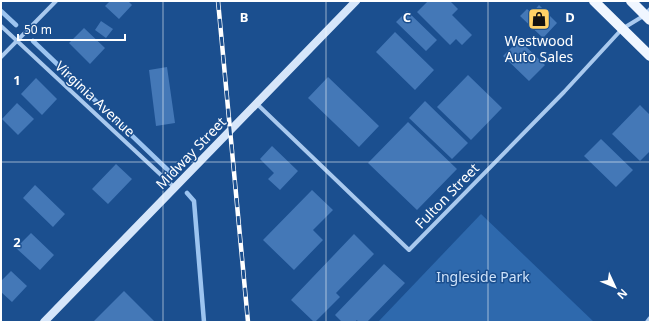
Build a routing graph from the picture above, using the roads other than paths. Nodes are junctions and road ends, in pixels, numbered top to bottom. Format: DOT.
graph roads {
  1 [pos="56,1"];
  2 [pos="356,1"];
  3 [pos="594,1"];
  4 [pos="631,1"];
  5 [pos="648,15"];
  6 [pos="1,26"];
  7 [pos="622,29"];
  8 [pos="17,41"];
  9 [pos="650,56"];
  10 [pos="1,57"];
  11 [pos="256,104"];
  12 [pos="175,188"];
  13 [pos="650,318"];
  14 [pos="44,322"];
  15 [pos="647,322"];
  1 -- 8 [label="street"];
  2 -- 11 [label="street, Midway Street"];
  3 -- 7 [label="main road"];
  4 -- 5 [label="main road"];
  5 -- 7 [label="street, Fulton Street"];
  6 -- 8 [label="street, Virginia Avenue"];
  7 -- 9 [label="main road"];
  7 -- 11 [label="street, Fulton Street"];
  8 -- 10 [label="street"];
  8 -- 12 [label="street, Virginia Avenue"];
  11 -- 12 [label="street, Midway Street"];
  12 -- 14 [label="street, Midway Street"];
  13 -- 15 [label="street"];
}
